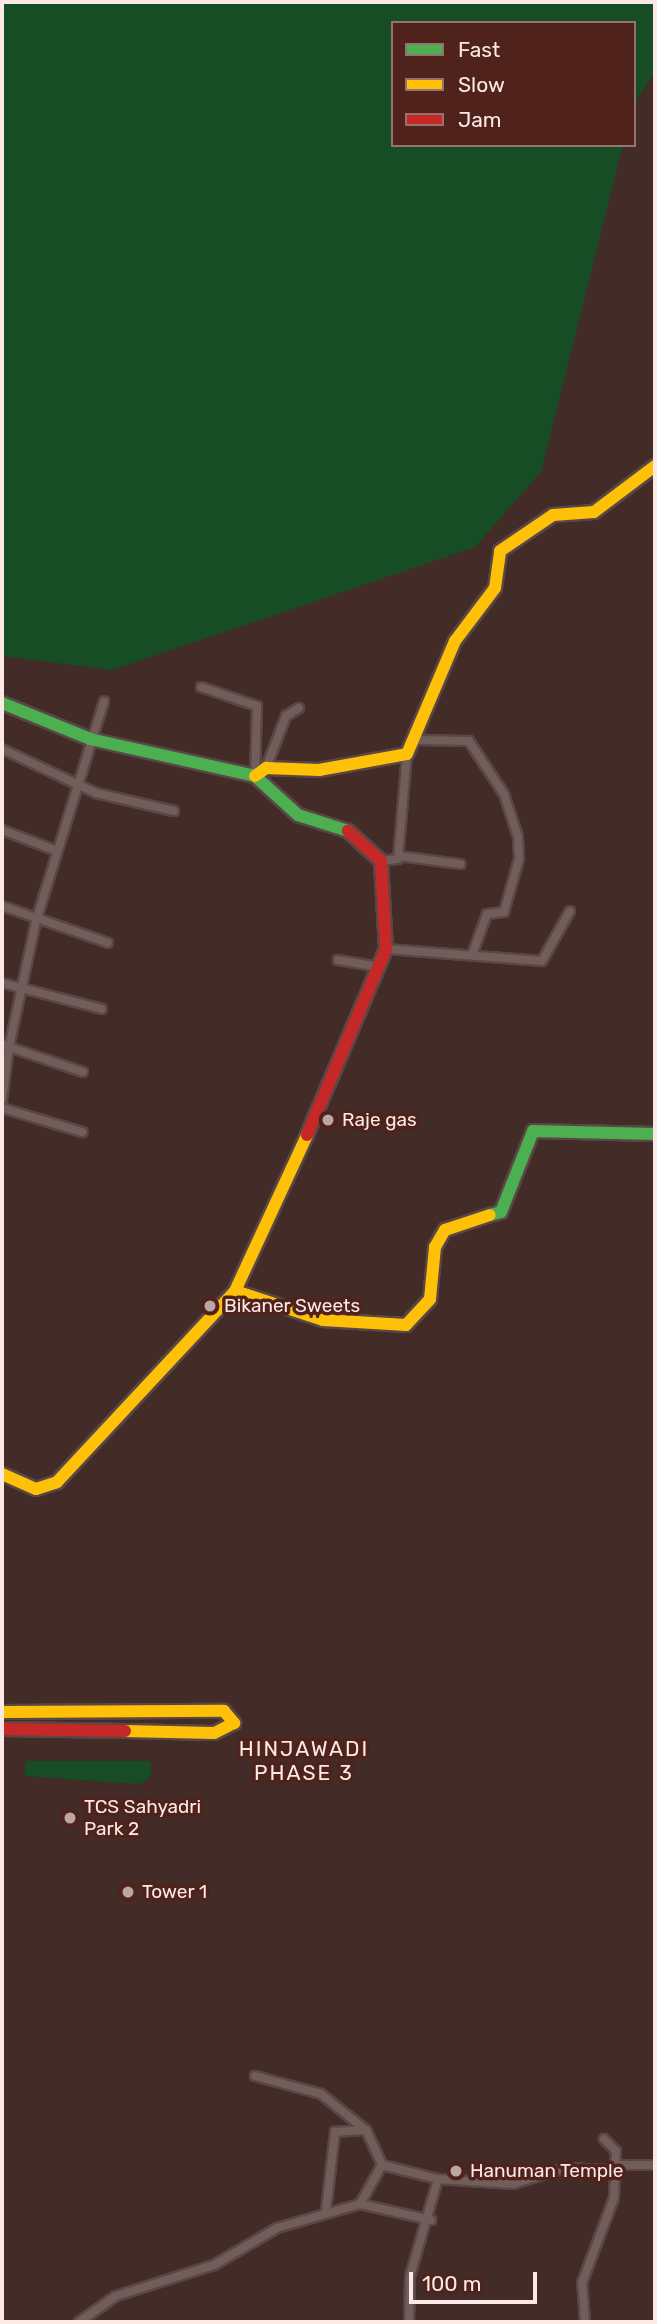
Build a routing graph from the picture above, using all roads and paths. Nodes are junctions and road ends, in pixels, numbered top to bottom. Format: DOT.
graph roads {
  1 [pos="655,466"];
  2 [pos="201,687"];
  3 [pos="104,701"];
  4 [pos="2,703"];
  5 [pos="299,708"];
  6 [pos="90,739"];
  7 [pos="418,740"];
  8 [pos="2,749"];
  9 [pos="407,754"];
  10 [pos="267,768"];
  11 [pos="255,776"];
  12 [pos="77,784"];
  13 [pos="174,811"];
  14 [pos="2,830"];
  15 [pos="57,851"];
  16 [pos="399,856"];
  17 [pos="381,861"];
  18 [pos="460,864"];
  19 [pos="2,906"];
  20 [pos="570,911"];
  21 [pos="36,921"];
  22 [pos="107,943"];
  23 [pos="386,949"];
  24 [pos="472,955"];
  25 [pos="338,960"];
  26 [pos="383,967"];
  27 [pos="2,983"];
  28 [pos="21,987"];
  29 [pos="102,1009"];
  30 [pos="6,1046"];
  31 [pos="83,1072"];
  32 [pos="2,1100"];
  33 [pos="2,1108"];
  34 [pos="82,1132"];
  35 [pos="655,1135"];
  36 [pos="235,1291"];
  37 [pos="2,1474"];
  38 [pos="2,1712"];
  39 [pos="2,1729"];
  40 [pos="255,2076"];
  41 [pos="366,2130"];
  42 [pos="604,2139"];
  43 [pos="382,2165"];
  44 [pos="655,2165"];
  45 [pos="614,2167"];
  46 [pos="438,2179"];
  47 [pos="360,2204"];
  48 [pos="326,2211"];
  49 [pos="431,2220"];
  50 [pos="79,2322"];
  51 [pos="409,2322"];
  52 [pos="585,2322"];
  1 -- 7 [label="street"];
  2 -- 11 [label="street"];
  3 -- 6 [label="street"];
  4 -- 6 [label="street"];
  5 -- 10 [label="street"];
  6 -- 11 [label="street"];
  6 -- 12 [label="street"];
  7 -- 9 [label="street"];
  7 -- 24 [label="street"];
  8 -- 12 [label="street"];
  9 -- 10 [label="street"];
  9 -- 16 [label="street"];
  10 -- 11 [label="street"];
  11 -- 17 [label="street"];
  12 -- 13 [label="street"];
  12 -- 15 [label="street"];
  14 -- 15 [label="street"];
  15 -- 21 [label="street"];
  16 -- 17 [label="street"];
  16 -- 18 [label="street"];
  17 -- 23 [label="street"];
  19 -- 21 [label="street"];
  20 -- 24 [label="street"];
  21 -- 22 [label="street"];
  21 -- 28 [label="street"];
  23 -- 24 [label="street"];
  23 -- 26 [label="street"];
  25 -- 26 [label="street"];
  26 -- 36 [label="street"];
  27 -- 28 [label="street"];
  28 -- 29 [label="street"];
  28 -- 30 [label="street"];
  30 -- 31 [label="street"];
  30 -- 32 [label="street"];
  33 -- 34 [label="street"];
  35 -- 36 [label="street"];
  36 -- 37 [label="street"];
  38 -- 39 [label="street"];
  40 -- 41 [label="street"];
  41 -- 43 [label="street"];
  41 -- 48 [label="street"];
  42 -- 45 [label="street"];
  43 -- 46 [label="street"];
  43 -- 47 [label="street"];
  44 -- 45 [label="street"];
  45 -- 46 [label="street"];
  45 -- 52 [label="street"];
  46 -- 49 [label="street"];
  47 -- 48 [label="street"];
  47 -- 49 [label="street"];
  48 -- 50 [label="street"];
  49 -- 51 [label="street"];
}
